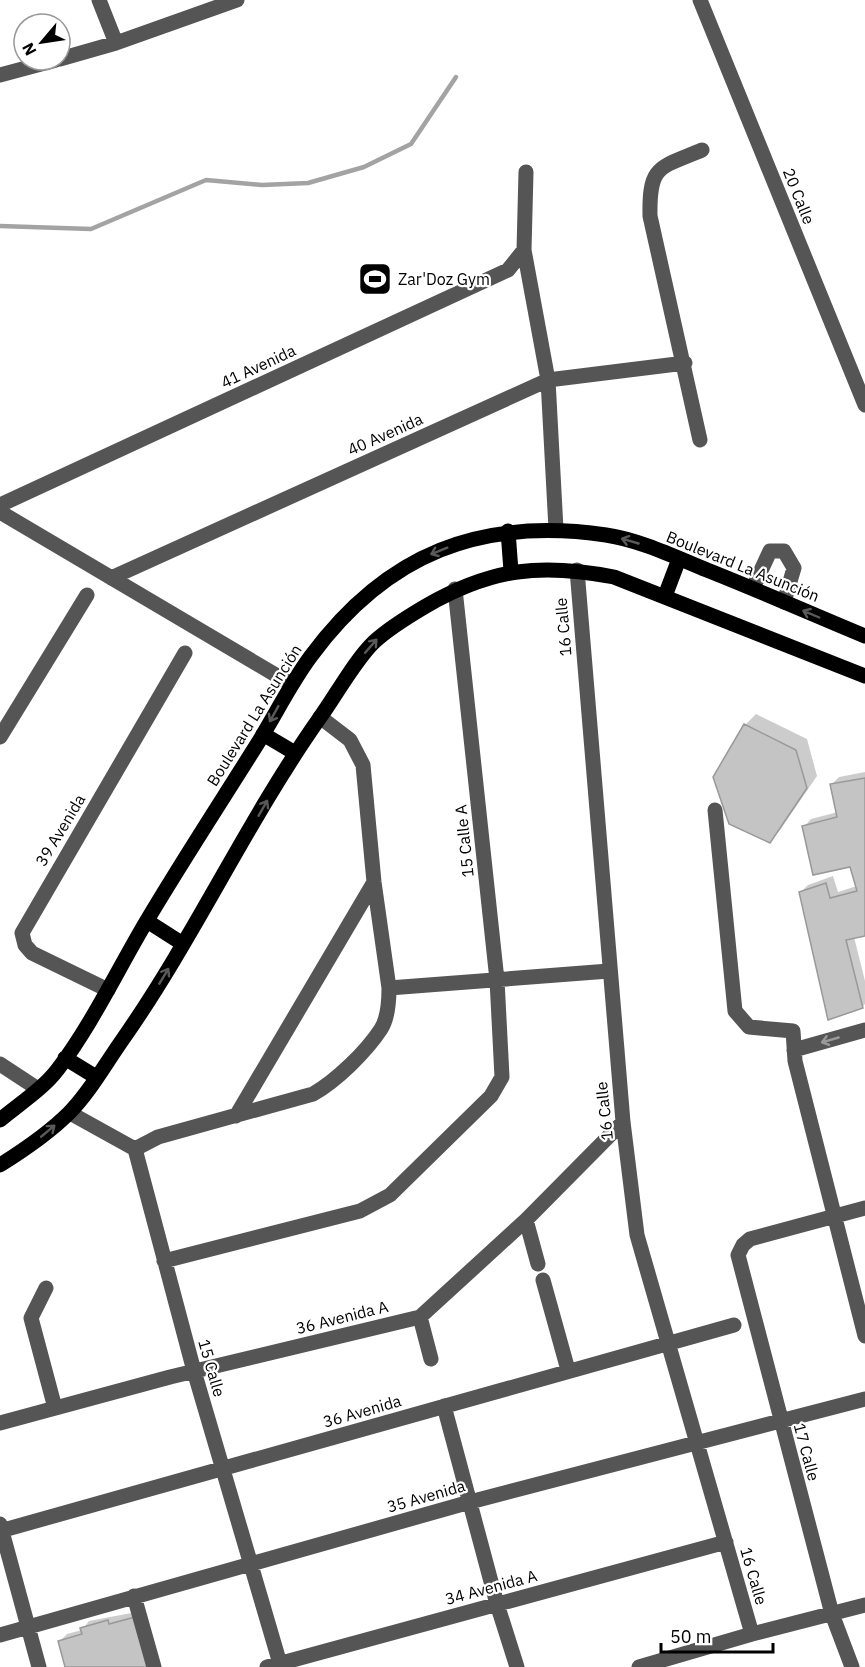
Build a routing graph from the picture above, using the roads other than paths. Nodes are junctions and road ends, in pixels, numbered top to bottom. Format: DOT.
graph roads {
  1 [pos="99,0"];
  2 [pos="237,0"];
  3 [pos="700,0"];
  4 [pos="116,43"];
  5 [pos="72,56"];
  6 [pos="702,150"];
  7 [pos="526,172"];
  8 [pos="524,250"];
  9 [pos="684,363"];
  10 [pos="548,380"];
  11 [pos="865,405"];
  12 [pos="700,440"];
  13 [pos="0,505"];
  14 [pos="0,512"];
  15 [pos="556,529"];
  16 [pos="508,531"];
  17 [pos="679,559"];
  18 [pos="577,570"];
  19 [pos="511,571"];
  20 [pos="111,578"];
  21 [pos="753,588"];
  22 [pos="455,590"];
  23 [pos="87,595"];
  24 [pos="665,596"];
  25 [pos="784,602"];
  26 [pos="865,636"];
  27 [pos="185,653"];
  28 [pos="865,675"];
  29 [pos="291,684"];
  30 [pos="320,717"];
  31 [pos="263,734"];
  32 [pos="0,737"];
  33 [pos="295,753"];
  34 [pos="715,810"];
  35 [pos="374,882"];
  36 [pos="147,921"];
  37 [pos="183,944"];
  38 [pos="609,971"];
  39 [pos="497,980"];
  40 [pos="108,990"];
  41 [pos="389,995"];
  42 [pos="865,1030"];
  43 [pos="794,1050"];
  44 [pos="65,1058"];
  45 [pos="0,1064"];
  46 [pos="96,1077"];
  47 [pos="38,1089"];
  48 [pos="70,1113"];
  49 [pos="236,1116"];
  50 [pos="0,1120"];
  51 [pos="623,1122"];
  52 [pos="135,1149"];
  53 [pos="0,1165"];
  54 [pos="865,1208"];
  55 [pos="834,1216"];
  56 [pos="526,1220"];
  57 [pos="164,1262"];
  58 [pos="538,1264"];
  59 [pos="543,1280"];
  60 [pos="46,1288"];
  61 [pos="420,1317"];
  62 [pos="734,1325"];
  63 [pos="865,1336"];
  64 [pos="669,1342"];
  65 [pos="431,1359"];
  66 [pos="568,1370"];
  67 [pos="194,1371"];
  68 [pos="865,1399"];
  69 [pos="444,1406"];
  70 [pos="55,1408"];
  71 [pos="780,1421"];
  72 [pos="0,1423"];
  73 [pos="697,1442"];
  74 [pos="222,1470"];
  75 [pos="470,1502"];
  76 [pos="1,1528"];
  77 [pos="726,1542"];
  78 [pos="253,1565"];
  79 [pos="134,1596"];
  80 [pos="497,1604"];
  81 [pos="865,1605"];
  82 [pos="832,1614"];
  83 [pos="28,1627"];
  84 [pos="752,1634"];
  85 [pos="0,1635"];
  86 [pos="276,1666"];
  87 [pos="39,1667"];
  88 [pos="154,1667"];
  89 [pos="517,1667"];
  90 [pos="639,1667"];
  91 [pos="852,1667"];
  1 -- 4 [label="street"];
  2 -- 4 [label="street"];
  3 -- 11 [label="street, 20 Calle"];
  4 -- 5 [label="street"];
  6 -- 9 [label="street"];
  7 -- 8 [label="street"];
  8 -- 10 [label="street"];
  8 -- 13 [label="street, 41 Avenida"];
  9 -- 10 [label="street, 40 Avenida"];
  9 -- 12 [label="street"];
  10 -- 15 [label="street"];
  10 -- 20 [label="street, 40 Avenida"];
  14 -- 20 [label="street"];
  15 -- 16 [label="main road, Boulevard La Asunción"];
  17 -- 15 [label="main road, Boulevard La Asunción, one-way"];
  16 -- 19 [label="main road"];
  16 -- 29 [label="main road, Boulevard La Asunción, one-way"];
  17 -- 21 [label="main road, Boulevard La Asunción"];
  17 -- 24 [label="main road"];
  18 -- 19 [label="main road"];
  18 -- 24 [label="main road"];
  18 -- 38 [label="street, 16 Calle"];
  19 -- 22 [label="main road"];
  20 -- 29 [label="street"];
  21 -- 25 [label="main road, Boulevard La Asunción"];
  21 -- 25 [label="street"];
  30 -- 22 [label="main road, one-way"];
  22 -- 39 [label="street, 15 Calle A"];
  23 -- 32 [label="street"];
  24 -- 28 [label="main road"];
  26 -- 25 [label="main road, Boulevard La Asunción, one-way"];
  27 -- 40 [label="street, 39 Avenida"];
  29 -- 31 [label="main road, Boulevard La Asunción, one-way"];
  30 -- 33 [label="main road"];
  30 -- 35 [label="street"];
  31 -- 33 [label="main road"];
  31 -- 36 [label="main road, Boulevard La Asunción"];
  37 -- 33 [label="main road, one-way"];
  34 -- 43 [label="street"];
  35 -- 41 [label="street"];
  35 -- 49 [label="street"];
  36 -- 37 [label="main road"];
  36 -- 40 [label="main road, Boulevard La Asunción"];
  46 -- 37 [label="main road, one-way"];
  38 -- 39 [label="street"];
  38 -- 51 [label="street, 16 Calle"];
  39 -- 41 [label="street"];
  39 -- 57 [label="street, 15 Calle A"];
  40 -- 44 [label="main road, Boulevard La Asunción"];
  41 -- 49 [label="street"];
  42 -- 43 [label="street, one-way"];
  43 -- 55 [label="street"];
  44 -- 46 [label="main road"];
  44 -- 47 [label="main road, Boulevard La Asunción"];
  45 -- 47 [label="street"];
  46 -- 48 [label="main road"];
  47 -- 50 [label="main road, Boulevard La Asunción"];
  48 -- 52 [label="street"];
  53 -- 48 [label="main road, one-way"];
  49 -- 52 [label="street"];
  51 -- 56 [label="street, 36 Avenida A"];
  51 -- 64 [label="street, 16 Calle"];
  52 -- 57 [label="street, 15 Calle"];
  54 -- 55 [label="street"];
  55 -- 63 [label="street"];
  55 -- 71 [label="street, 17 Calle"];
  56 -- 58 [label="street"];
  56 -- 61 [label="street, 36 Avenida A"];
  57 -- 67 [label="street, 15 Calle"];
  59 -- 66 [label="street"];
  60 -- 70 [label="street"];
  61 -- 65 [label="street"];
  61 -- 67 [label="street, 36 Avenida A"];
  62 -- 64 [label="street, 36 Avenida"];
  64 -- 66 [label="street, 36 Avenida"];
  64 -- 73 [label="street, 16 Calle"];
  66 -- 69 [label="street, 36 Avenida"];
  67 -- 70 [label="street, 36 Avenida A"];
  67 -- 74 [label="street, 15 Calle"];
  68 -- 71 [label="street, 35 Avenida"];
  69 -- 74 [label="street, 36 Avenida"];
  69 -- 75 [label="street"];
  70 -- 72 [label="street, 36 Avenida A"];
  71 -- 73 [label="street, 35 Avenida"];
  71 -- 82 [label="street, 17 Calle"];
  73 -- 75 [label="street, 35 Avenida"];
  73 -- 77 [label="street, 16 Calle"];
  74 -- 76 [label="street, 36 Avenida"];
  74 -- 78 [label="street, 15 Calle"];
  75 -- 78 [label="street, 35 Avenida"];
  75 -- 80 [label="street"];
  76 -- 83 [label="street"];
  77 -- 80 [label="street, 34 Avenida A"];
  77 -- 84 [label="street, 16 Calle"];
  78 -- 79 [label="street, 35 Avenida"];
  78 -- 86 [label="street, 15 Calle"];
  79 -- 83 [label="street, 35 Avenida"];
  79 -- 88 [label="street"];
  80 -- 86 [label="street, 34 Avenida A"];
  80 -- 89 [label="street"];
  81 -- 82 [label="street"];
  82 -- 84 [label="street"];
  82 -- 91 [label="street, 17 Calle"];
  83 -- 85 [label="street, 35 Avenida"];
  83 -- 87 [label="street"];
  84 -- 90 [label="street"];
}
